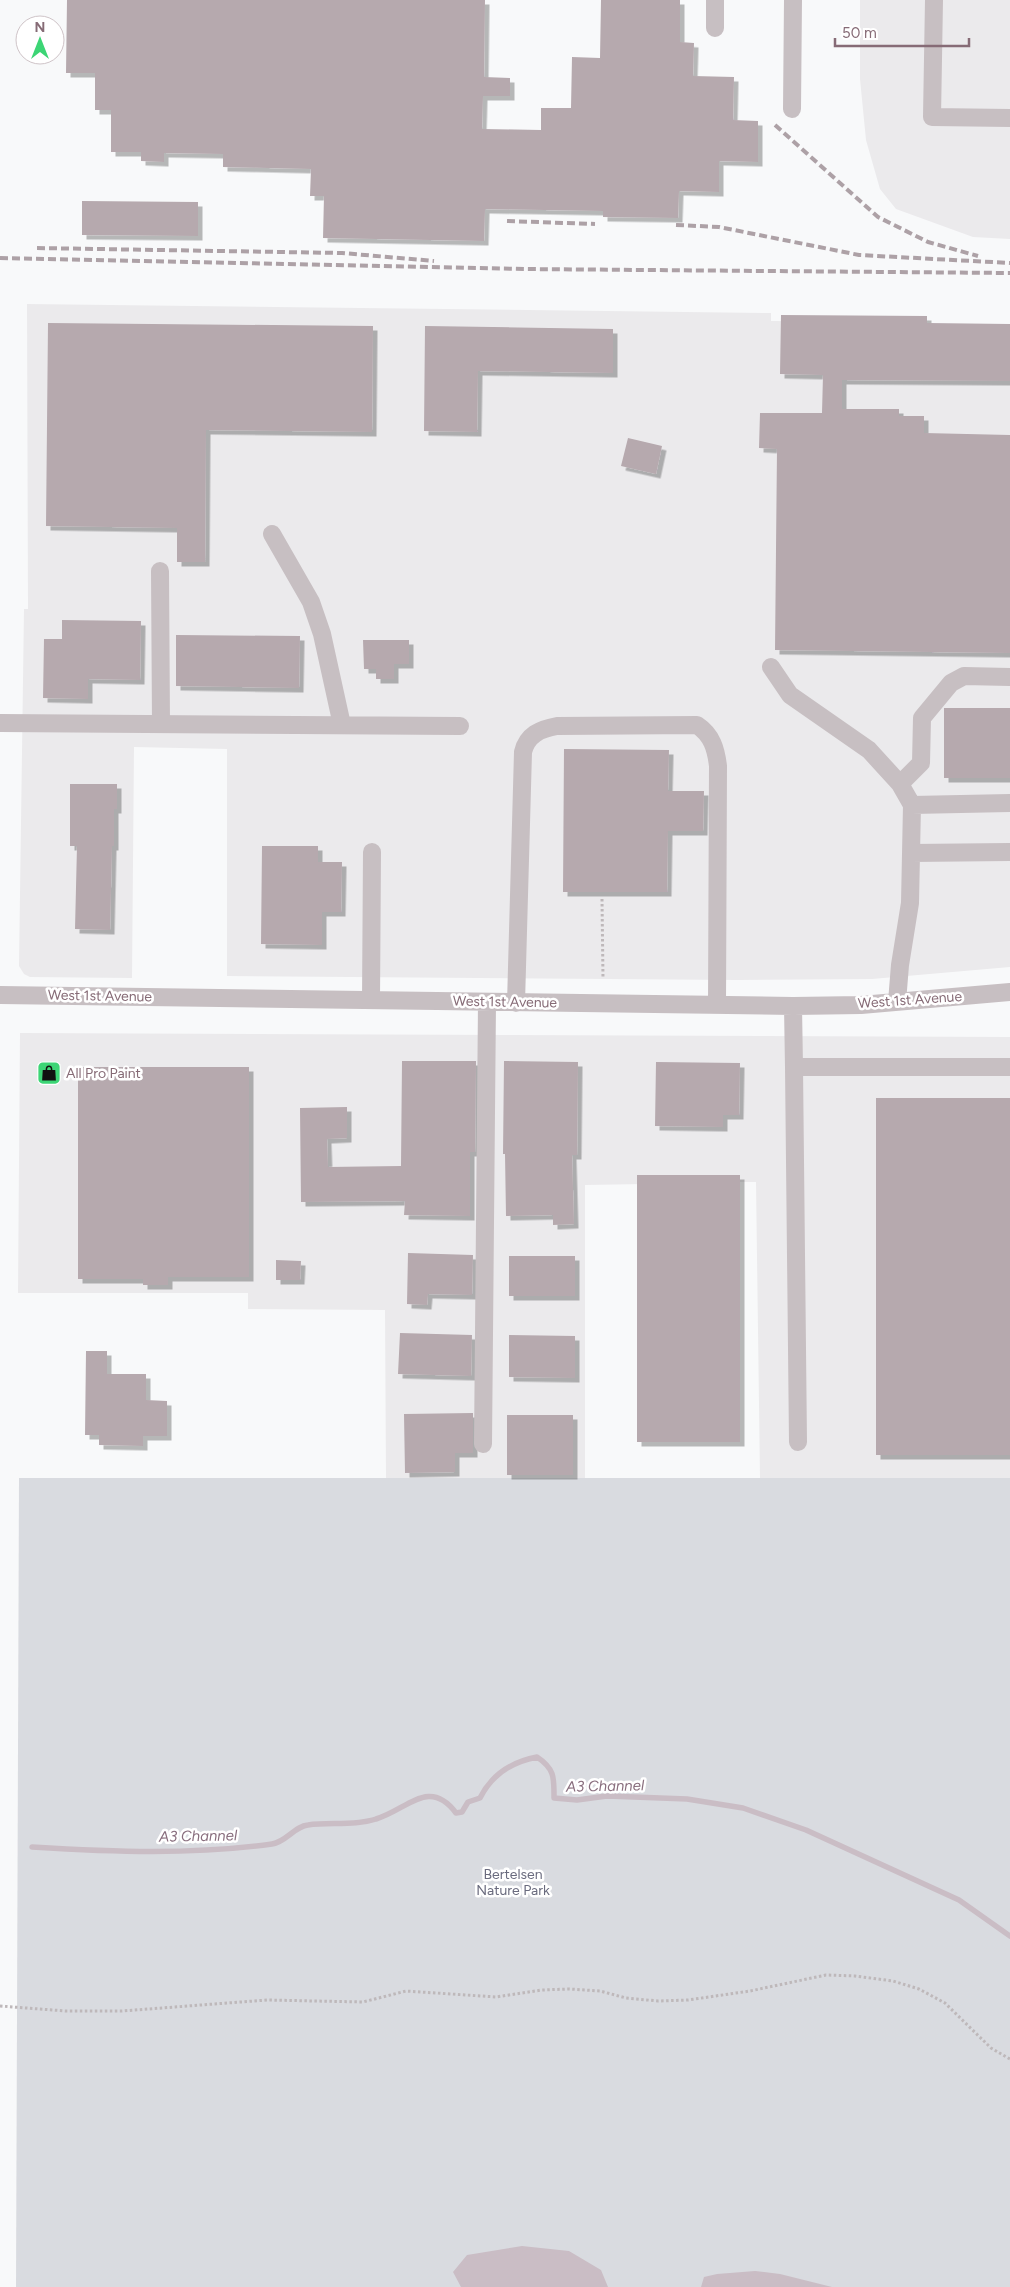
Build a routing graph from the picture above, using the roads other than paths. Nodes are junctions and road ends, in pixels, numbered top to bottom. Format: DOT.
graph roads {
  1 [pos="715,0"];
  2 [pos="794,0"];
  3 [pos="934,0"];
  4 [pos="715,28"];
  5 [pos="792,109"];
  6 [pos="1010,118"];
  7 [pos="272,534"];
  8 [pos="160,571"];
  9 [pos="771,667"];
  10 [pos="1010,677"];
  11 [pos="0,723"];
  12 [pos="161,724"];
  13 [pos="342,725"];
  14 [pos="460,726"];
  15 [pos="900,784"];
  16 [pos="1010,803"];
  17 [pos="912,805"];
  18 [pos="372,852"];
  19 [pos="911,852"];
  20 [pos="1010,852"];
  21 [pos="1010,992"];
  22 [pos="0,995"];
  23 [pos="371,1000"];
  24 [pos="487,1002"];
  25 [pos="516,1002"];
  26 [pos="897,1002"];
  27 [pos="717,1005"];
  28 [pos="793,1006"];
  29 [pos="794,1067"];
  30 [pos="1010,1067"];
  31 [pos="798,1442"];
  32 [pos="483,1444"];
  1 -- 4 [label="street"];
  2 -- 5 [label="street"];
  3 -- 6 [label="street"];
  7 -- 13 [label="street"];
  8 -- 12 [label="street"];
  9 -- 15 [label="street"];
  10 -- 15 [label="street"];
  11 -- 12 [label="street"];
  12 -- 13 [label="street"];
  13 -- 14 [label="street"];
  15 -- 17 [label="street"];
  16 -- 17 [label="street"];
  17 -- 19 [label="street"];
  18 -- 23 [label="street"];
  19 -- 20 [label="street"];
  19 -- 26 [label="street"];
  21 -- 26 [label="street, West 1st Avenue"];
  22 -- 23 [label="street, West 1st Avenue"];
  23 -- 24 [label="street, West 1st Avenue"];
  24 -- 25 [label="street, West 1st Avenue"];
  24 -- 32 [label="street"];
  25 -- 27 [label="street, West 1st Avenue"];
  25 -- 27 [label="street"];
  26 -- 28 [label="street, West 1st Avenue"];
  27 -- 28 [label="street, West 1st Avenue"];
  28 -- 29 [label="street"];
  29 -- 30 [label="street"];
  29 -- 31 [label="street"];
}
